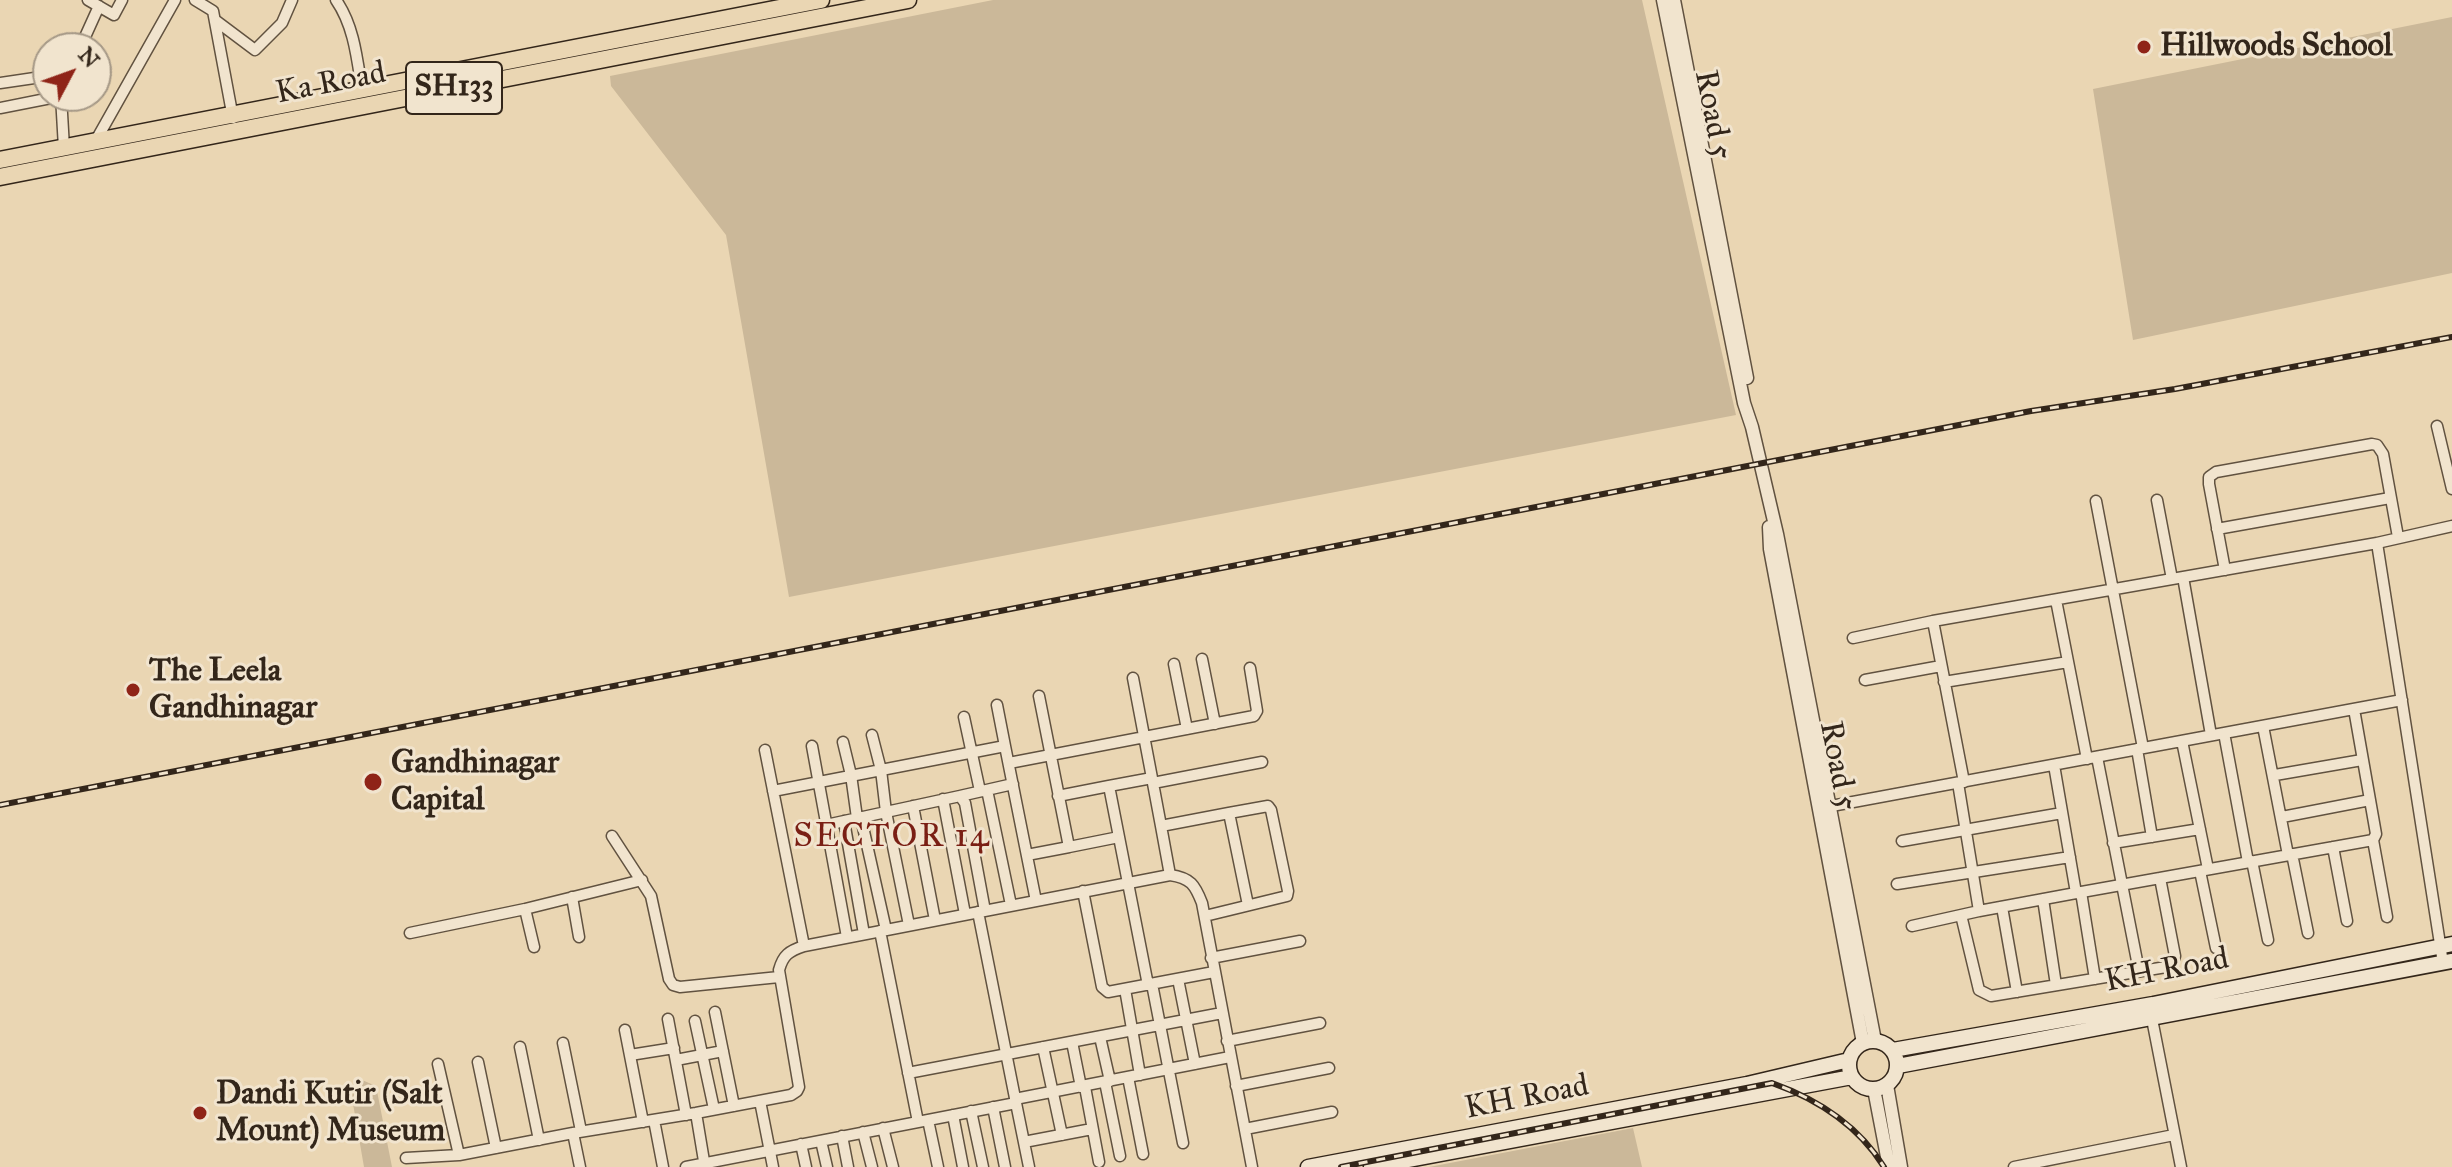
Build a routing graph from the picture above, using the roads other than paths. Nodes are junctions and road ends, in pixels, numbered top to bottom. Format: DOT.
graph roads {
  1 [pos="88,0"];
  2 [pos="122,0"];
  3 [pos="175,0"];
  4 [pos="195,0"];
  5 [pos="222,0"];
  6 [pos="292,0"];
  7 [pos="336,0"];
  8 [pos="821,0"];
  9 [pos="908,0"];
  10 [pos="1663,0"];
  11 [pos="1674,0"];
  12 [pos="866,4"];
  13 [pos="99,6"];
  14 [pos="214,16"];
  15 [pos="87,32"];
  16 [pos="32,78"];
  17 [pos="0,83"];
  18 [pos="362,90"];
  19 [pos="32,102"];
  20 [pos="0,108"];
  21 [pos="62,112"];
  22 [pos="234,123"];
  23 [pos="95,142"];
  24 [pos="64,148"];
  25 [pos="0,160"];
  26 [pos="0,177"];
  27 [pos="2437,426"];
  28 [pos="1752,427"];
  29 [pos="2452,489"];
  30 [pos="2390,498"];
  31 [pos="2157,500"];
  32 [pos="2096,501"];
  33 [pos="2452,526"];
  34 [pos="2217,529"];
  35 [pos="2398,537"];
  36 [pos="2377,543"];
  37 [pos="2225,570"];
  38 [pos="2177,578"];
  39 [pos="2113,590"];
  40 [pos="2056,600"];
  41 [pos="1933,621"];
  42 [pos="1853,638"];
  43 [pos="1202,659"];
  44 [pos="2068,662"];
  45 [pos="1174,664"];
  46 [pos="1941,666"];
  47 [pos="1250,668"];
  48 [pos="1133,678"];
  49 [pos="1865,680"];
  50 [pos="1944,682"];
  51 [pos="1039,696"];
  52 [pos="2402,700"];
  53 [pos="997,705"];
  54 [pos="2354,709"];
  55 [pos="964,717"];
  56 [pos="1215,724"];
  57 [pos="2263,726"];
  58 [pos="1187,729"];
  59 [pos="2224,733"];
  60 [pos="872,735"];
  61 [pos="2211,735"];
  62 [pos="1144,737"];
  63 [pos="2182,741"];
  64 [pos="843,742"];
  65 [pos="812,746"];
  66 [pos="1005,746"];
  67 [pos="2140,749"];
  68 [pos="765,750"];
  69 [pos="971,753"];
  70 [pos="1050,755"];
  71 [pos="2092,758"];
  72 [pos="2362,760"];
  73 [pos="1262,762"];
  74 [pos="1009,763"];
  75 [pos="2054,765"];
  76 [pos="881,770"];
  77 [pos="851,775"];
  78 [pos="2275,775"];
  79 [pos="1153,780"];
  80 [pos="818,782"];
  81 [pos="1961,782"];
  82 [pos="1013,784"];
  83 [pos="1109,786"];
  84 [pos="984,790"];
  85 [pos="773,791"];
  86 [pos="960,796"];
  87 [pos="1058,796"];
  88 [pos="943,799"];
  89 [pos="2370,800"];
  90 [pos="913,806"];
  91 [pos="1824,808"];
  92 [pos="886,812"];
  93 [pos="1229,813"];
  94 [pos="2062,813"];
  95 [pos="2282,817"];
  96 [pos="859,818"];
  97 [pos="844,821"];
  98 [pos="826,825"];
  99 [pos="1161,826"];
  100 [pos="1966,829"];
  101 [pos="2200,829"];
  102 [pos="612,836"];
  103 [pos="1119,837"];
  104 [pos="2152,837"];
  105 [pos="2373,840"];
  106 [pos="1902,841"];
  107 [pos="2113,843"];
  108 [pos="1069,847"];
  109 [pos="2333,847"];
  110 [pos="1027,855"];
  111 [pos="2290,855"];
  112 [pos="2070,857"];
  113 [pos="2250,862"];
  114 [pos="2204,870"];
  115 [pos="1973,872"];
  116 [pos="1170,875"];
  117 [pos="2160,878"];
  118 [pos="642,880"];
  119 [pos="1128,883"];
  120 [pos="1897,884"];
  121 [pos="2121,885"];
  122 [pos="1083,891"];
  123 [pos="2079,893"];
  124 [pos="572,897"];
  125 [pos="2043,899"];
  126 [pos="1036,901"];
  127 [pos="1011,905"];
  128 [pos="1248,905"];
  129 [pos="2002,907"];
  130 [pos="525,909"];
  131 [pos="982,911"];
  132 [pos="1979,911"];
  133 [pos="965,914"];
  134 [pos="1961,915"];
  135 [pos="1205,916"];
  136 [pos="2387,917"];
  137 [pos="935,920"];
  138 [pos="2347,921"];
  139 [pos="909,925"];
  140 [pos="1912,926"];
  141 [pos="883,930"];
  142 [pos="410,933"];
  143 [pos="2308,933"];
  144 [pos="864,934"];
  145 [pos="579,937"];
  146 [pos="847,937"];
  147 [pos="2268,940"];
  148 [pos="1300,941"];
  149 [pos="2446,945"];
  150 [pos="804,946"];
  151 [pos="534,947"];
  152 [pos="2216,948"];
  153 [pos="1211,958"];
  154 [pos="2448,962"];
  155 [pos="2139,971"];
  156 [pos="1214,972"];
  157 [pos="779,977"];
  158 [pos="1178,979"];
  159 [pos="2095,979"];
  160 [pos="1150,984"];
  161 [pos="2056,985"];
  162 [pos="1125,989"];
  163 [pos="2017,992"];
  164 [pos="715,1012"];
  165 [pos="1222,1013"];
  166 [pos="668,1019"];
  167 [pos="2152,1019"];
  168 [pos="1186,1020"];
  169 [pos="695,1021"];
  170 [pos="1320,1023"];
  171 [pos="1160,1025"];
  172 [pos="625,1030"];
  173 [pos="1131,1031"];
  174 [pos="1100,1037"];
  175 [pos="1227,1041"];
  176 [pos="1072,1042"];
  177 [pos="1869,1042"];
  178 [pos="563,1043"];
  179 [pos="520,1047"];
  180 [pos="1043,1047"];
  181 [pos="1893,1050"];
  182 [pos="723,1051"];
  183 [pos="675,1054"];
  184 [pos="702,1054"];
  185 [pos="1007,1054"];
  186 [pos="630,1055"];
  187 [pos="1230,1057"];
  188 [pos="1849,1060"];
  189 [pos="478,1062"];
  190 [pos="438,1064"];
  191 [pos="1195,1064"];
  192 [pos="1898,1066"];
  193 [pos="1329,1068"];
  194 [pos="1169,1069"];
  195 [pos="908,1073"];
  196 [pos="1140,1075"];
  197 [pos="1128,1077"];
  198 [pos="1852,1077"];
  199 [pos="1107,1081"];
  200 [pos="1236,1086"];
  201 [pos="1083,1087"];
  202 [pos="1880,1087"];
  203 [pos="1053,1092"];
  204 [pos="760,1101"];
  205 [pos="1016,1101"];
  206 [pos="734,1106"];
  207 [pos="993,1107"];
  208 [pos="714,1109"];
  209 [pos="971,1111"];
  210 [pos="1332,1112"];
  211 [pos="691,1114"];
  212 [pos="953,1115"];
  213 [pos="649,1121"];
  214 [pos="923,1121"];
  215 [pos="883,1128"];
  216 [pos="1092,1129"];
  217 [pos="1245,1129"];
  218 [pos="577,1132"];
  219 [pos="863,1132"];
  220 [pos="1062,1135"];
  221 [pos="2174,1135"];
  222 [pos="842,1136"];
  223 [pos="539,1140"];
  224 [pos="821,1141"];
  225 [pos="1024,1142"];
  226 [pos="1183,1143"];
  227 [pos="801,1144"];
  228 [pos="496,1148"];
  229 [pos="769,1151"];
  230 [pos="1143,1154"];
  231 [pos="459,1155"];
  232 [pos="1120,1156"];
  233 [pos="406,1158"];
  234 [pos="1099,1162"];
  235 [pos="705,1165"];
  236 [pos="2028,1166"];
  237 [pos="580,1167"];
  238 [pos="663,1167"];
  239 [pos="686,1167"];
  240 [pos="773,1167"];
  241 [pos="806,1167"];
  242 [pos="827,1167"];
  243 [pos="848,1167"];
  244 [pos="872,1167"];
  245 [pos="893,1167"];
  246 [pos="938,1167"];
  247 [pos="963,1167"];
  248 [pos="983,1167"];
  249 [pos="1005,1167"];
  250 [pos="1029,1167"];
  251 [pos="1252,1167"];
  252 [pos="1308,1167"];
  253 [pos="1371,1167"];
  254 [pos="1889,1167"];
  255 [pos="1901,1167"];
  256 [pos="2014,1167"];
  257 [pos="2181,1167"];
  1 -- 13 [label="street"];
  2 -- 13 [label="street"];
  3 -- 23 [label="street"];
  4 -- 14 [label="street"];
  5 -- 14 [label="street"];
  6 -- 14 [label="street"];
  7 -- 18 [label="street"];
  8 -- 18 [label="main road, Ka Road / SH133"];
  9 -- 12 [label="main road, Ka Road / SH133"];
  10 -- 28 [label="street, Road 5"];
  11 -- 28 [label="street, Road 5"];
  12 -- 22 [label="main road, Ka Road / SH133"];
  13 -- 15 [label="street"];
  14 -- 22 [label="street"];
  16 -- 17 [label="street"];
  18 -- 22 [label="main road, Ka Road / SH133"];
  19 -- 20 [label="street"];
  21 -- 24 [label="street"];
  22 -- 23 [label="main road, Ka Road / SH133"];
  22 -- 26 [label="main road, Ka Road / SH133"];
  23 -- 24 [label="main road, Ka Road / SH133"];
  24 -- 25 [label="main road, Ka Road / SH133"];
  27 -- 29 [label="street"];
  28 -- 91 [label="street, Road 5"];
  30 -- 34 [label="street"];
  30 -- 34 [label="street"];
  30 -- 35 [label="street"];
  31 -- 38 [label="street"];
  32 -- 39 [label="street"];
  33 -- 35 [label="street"];
  34 -- 37 [label="street"];
  35 -- 36 [label="street"];
  36 -- 37 [label="street"];
  36 -- 52 [label="street"];
  37 -- 38 [label="street"];
  38 -- 39 [label="street"];
  38 -- 61 [label="street"];
  39 -- 40 [label="street"];
  39 -- 67 [label="street"];
  40 -- 41 [label="street"];
  40 -- 44 [label="street"];
  41 -- 42 [label="street"];
  41 -- 46 [label="street"];
  43 -- 56 [label="street"];
  44 -- 50 [label="street"];
  44 -- 71 [label="street"];
  45 -- 58 [label="street"];
  46 -- 49 [label="street"];
  46 -- 50 [label="street"];
  47 -- 56 [label="street"];
  48 -- 62 [label="street"];
  50 -- 81 [label="street"];
  51 -- 70 [label="street"];
  52 -- 54 [label="street"];
  52 -- 149 [label="street"];
  53 -- 66 [label="street"];
  54 -- 57 [label="street"];
  54 -- 72 [label="street"];
  55 -- 69 [label="street"];
  56 -- 58 [label="street"];
  57 -- 59 [label="street"];
  57 -- 78 [label="street"];
  58 -- 62 [label="street"];
  59 -- 61 [label="street"];
  59 -- 113 [label="street"];
  60 -- 76 [label="street"];
  61 -- 63 [label="street"];
  62 -- 70 [label="street"];
  62 -- 79 [label="street"];
  63 -- 67 [label="street"];
  63 -- 101 [label="street"];
  64 -- 77 [label="street"];
  65 -- 80 [label="street"];
  66 -- 69 [label="street"];
  66 -- 74 [label="street"];
  67 -- 71 [label="street"];
  67 -- 104 [label="street"];
  68 -- 85 [label="street"];
  69 -- 76 [label="street"];
  69 -- 84 [label="street"];
  70 -- 74 [label="street"];
  70 -- 87 [label="street"];
  71 -- 75 [label="street"];
  71 -- 107 [label="street"];
  72 -- 78 [label="street"];
  72 -- 89 [label="street"];
  73 -- 79 [label="street"];
  74 -- 82 [label="street"];
  75 -- 81 [label="street"];
  75 -- 94 [label="street"];
  76 -- 77 [label="street"];
  76 -- 92 [label="street"];
  77 -- 80 [label="street"];
  77 -- 96 [label="street"];
  78 -- 95 [label="street"];
  79 -- 83 [label="street"];
  79 -- 99 [label="street"];
  80 -- 85 [label="street"];
  80 -- 98 [label="street"];
  81 -- 91 [label="street"];
  81 -- 100 [label="street"];
  82 -- 84 [label="street"];
  82 -- 110 [label="street"];
  83 -- 87 [label="street"];
  83 -- 103 [label="street"];
  84 -- 86 [label="street"];
  84 -- 127 [label="street"];
  85 -- 150 [label="street"];
  86 -- 88 [label="street"];
  86 -- 131 [label="street"];
  87 -- 108 [label="street"];
  88 -- 90 [label="street"];
  88 -- 133 [label="street"];
  89 -- 95 [label="street"];
  89 -- 105 [label="street"];
  90 -- 92 [label="street"];
  90 -- 137 [label="street"];
  91 -- 177 [label="street, Road 5"];
  92 -- 96 [label="street"];
  92 -- 139 [label="street"];
  93 -- 99 [label="street"];
  93 -- 128 [label="street"];
  93 -- 128 [label="street"];
  94 -- 100 [label="street"];
  94 -- 112 [label="street"];
  95 -- 111 [label="street"];
  96 -- 97 [label="street"];
  96 -- 141 [label="street"];
  97 -- 98 [label="street"];
  97 -- 144 [label="street"];
  98 -- 146 [label="street"];
  99 -- 116 [label="street"];
  100 -- 106 [label="street"];
  100 -- 115 [label="street"];
  101 -- 104 [label="street"];
  101 -- 114 [label="street"];
  102 -- 118 [label="street"];
  103 -- 108 [label="street"];
  103 -- 119 [label="street"];
  104 -- 107 [label="street"];
  105 -- 109 [label="street"];
  105 -- 136 [label="street"];
  107 -- 121 [label="street"];
  108 -- 110 [label="street"];
  109 -- 111 [label="street"];
  109 -- 138 [label="street"];
  110 -- 126 [label="street"];
  111 -- 113 [label="street"];
  111 -- 143 [label="street"];
  112 -- 115 [label="street"];
  112 -- 123 [label="street"];
  113 -- 114 [label="street"];
  113 -- 147 [label="street"];
  114 -- 117 [label="street"];
  114 -- 152 [label="street"];
  115 -- 120 [label="street"];
  115 -- 132 [label="street"];
  116 -- 119 [label="street"];
  116 -- 135 [label="street"];
  117 -- 121 [label="street"];
  117 -- 155 [label="street"];
  118 -- 124 [label="street"];
  118 -- 157 [label="street"];
  119 -- 122 [label="street"];
  119 -- 160 [label="street"];
  121 -- 123 [label="street"];
  121 -- 155 [label="street"];
  122 -- 126 [label="street"];
  122 -- 162 [label="street"];
  123 -- 125 [label="street"];
  123 -- 159 [label="street"];
  124 -- 130 [label="street"];
  124 -- 145 [label="street"];
  125 -- 129 [label="street"];
  125 -- 161 [label="street"];
  126 -- 127 [label="street"];
  127 -- 131 [label="street"];
  128 -- 135 [label="street"];
  129 -- 132 [label="street"];
  129 -- 163 [label="street"];
  130 -- 142 [label="street"];
  130 -- 151 [label="street"];
  131 -- 133 [label="street"];
  131 -- 185 [label="street"];
  132 -- 134 [label="street"];
  133 -- 137 [label="street"];
  134 -- 140 [label="street"];
  134 -- 163 [label="street"];
  135 -- 153 [label="street"];
  137 -- 139 [label="street"];
  139 -- 141 [label="street"];
  141 -- 144 [label="street"];
  141 -- 195 [label="street"];
  144 -- 146 [label="street"];
  146 -- 150 [label="street"];
  148 -- 153 [label="street"];
  149 -- 154 [label="street"];
  149 -- 181 [label="main road, KH Road"];
  150 -- 157 [label="street"];
  153 -- 156 [label="street"];
  154 -- 167 [label="main road, KH Road"];
  155 -- 159 [label="street"];
  156 -- 158 [label="street"];
  156 -- 165 [label="street"];
  157 -- 204 [label="street"];
  158 -- 160 [label="street"];
  158 -- 168 [label="street"];
  159 -- 161 [label="street"];
  160 -- 162 [label="street"];
  160 -- 171 [label="street"];
  161 -- 163 [label="street"];
  162 -- 173 [label="street"];
  164 -- 182 [label="street"];
  165 -- 168 [label="street"];
  165 -- 175 [label="street"];
  166 -- 183 [label="street"];
  167 -- 192 [label="main road, KH Road"];
  167 -- 221 [label="street"];
  168 -- 171 [label="street"];
  168 -- 191 [label="street"];
  169 -- 184 [label="street"];
  170 -- 175 [label="street"];
  171 -- 173 [label="street"];
  171 -- 194 [label="street"];
  172 -- 186 [label="street"];
  173 -- 174 [label="street"];
  173 -- 196 [label="street"];
  174 -- 176 [label="street"];
  174 -- 199 [label="street"];
  175 -- 187 [label="street"];
  176 -- 180 [label="street"];
  176 -- 201 [label="street"];
  177 -- 181 [label="main road"];
  177 -- 188 [label="main road"];
  178 -- 218 [label="street"];
  179 -- 223 [label="street"];
  180 -- 185 [label="street"];
  180 -- 203 [label="street"];
  181 -- 192 [label="main road"];
  182 -- 184 [label="street"];
  182 -- 206 [label="street"];
  183 -- 184 [label="street"];
  183 -- 186 [label="street"];
  183 -- 211 [label="street"];
  184 -- 208 [label="street"];
  185 -- 195 [label="street"];
  185 -- 205 [label="street"];
  186 -- 213 [label="street"];
  187 -- 191 [label="street"];
  187 -- 200 [label="street"];
  188 -- 198 [label="main road"];
  188 -- 252 [label="main road, KH Road"];
  189 -- 228 [label="street"];
  190 -- 231 [label="street"];
  191 -- 194 [label="street"];
  192 -- 202 [label="main road"];
  193 -- 200 [label="street"];
  194 -- 196 [label="street"];
  194 -- 226 [label="street"];
  195 -- 214 [label="street"];
  196 -- 197 [label="street"];
  197 -- 199 [label="street"];
  197 -- 230 [label="street"];
  198 -- 202 [label="main road"];
  198 -- 253 [label="main road, KH Road"];
  199 -- 201 [label="street"];
  199 -- 232 [label="street"];
  200 -- 217 [label="street"];
  201 -- 203 [label="street"];
  201 -- 216 [label="street"];
  202 -- 254 [label="street"];
  202 -- 255 [label="street"];
  203 -- 205 [label="street"];
  203 -- 220 [label="street"];
  204 -- 206 [label="street"];
  204 -- 229 [label="street"];
  205 -- 207 [label="street"];
  205 -- 225 [label="street"];
  206 -- 208 [label="street"];
  207 -- 209 [label="street"];
  207 -- 249 [label="street"];
  208 -- 211 [label="street"];
  209 -- 212 [label="street"];
  209 -- 248 [label="street"];
  210 -- 217 [label="street"];
  211 -- 213 [label="street"];
  211 -- 235 [label="street"];
  212 -- 214 [label="street"];
  212 -- 247 [label="street"];
  213 -- 218 [label="street"];
  213 -- 238 [label="street"];
  214 -- 215 [label="street"];
  214 -- 246 [label="street"];
  215 -- 219 [label="street"];
  215 -- 245 [label="street"];
  216 -- 220 [label="street"];
  216 -- 234 [label="street"];
  217 -- 251 [label="street"];
  218 -- 223 [label="street"];
  218 -- 237 [label="street"];
  219 -- 222 [label="street"];
  219 -- 244 [label="street"];
  220 -- 225 [label="street"];
  221 -- 236 [label="street"];
  221 -- 257 [label="street"];
  222 -- 224 [label="street"];
  222 -- 243 [label="street"];
  223 -- 228 [label="street"];
  224 -- 227 [label="street"];
  224 -- 242 [label="street"];
  225 -- 250 [label="street"];
  227 -- 229 [label="street"];
  227 -- 241 [label="street"];
  228 -- 231 [label="street"];
  229 -- 235 [label="street"];
  229 -- 240 [label="street"];
  231 -- 233 [label="street"];
  235 -- 239 [label="street"];
  236 -- 256 [label="street"];
}
